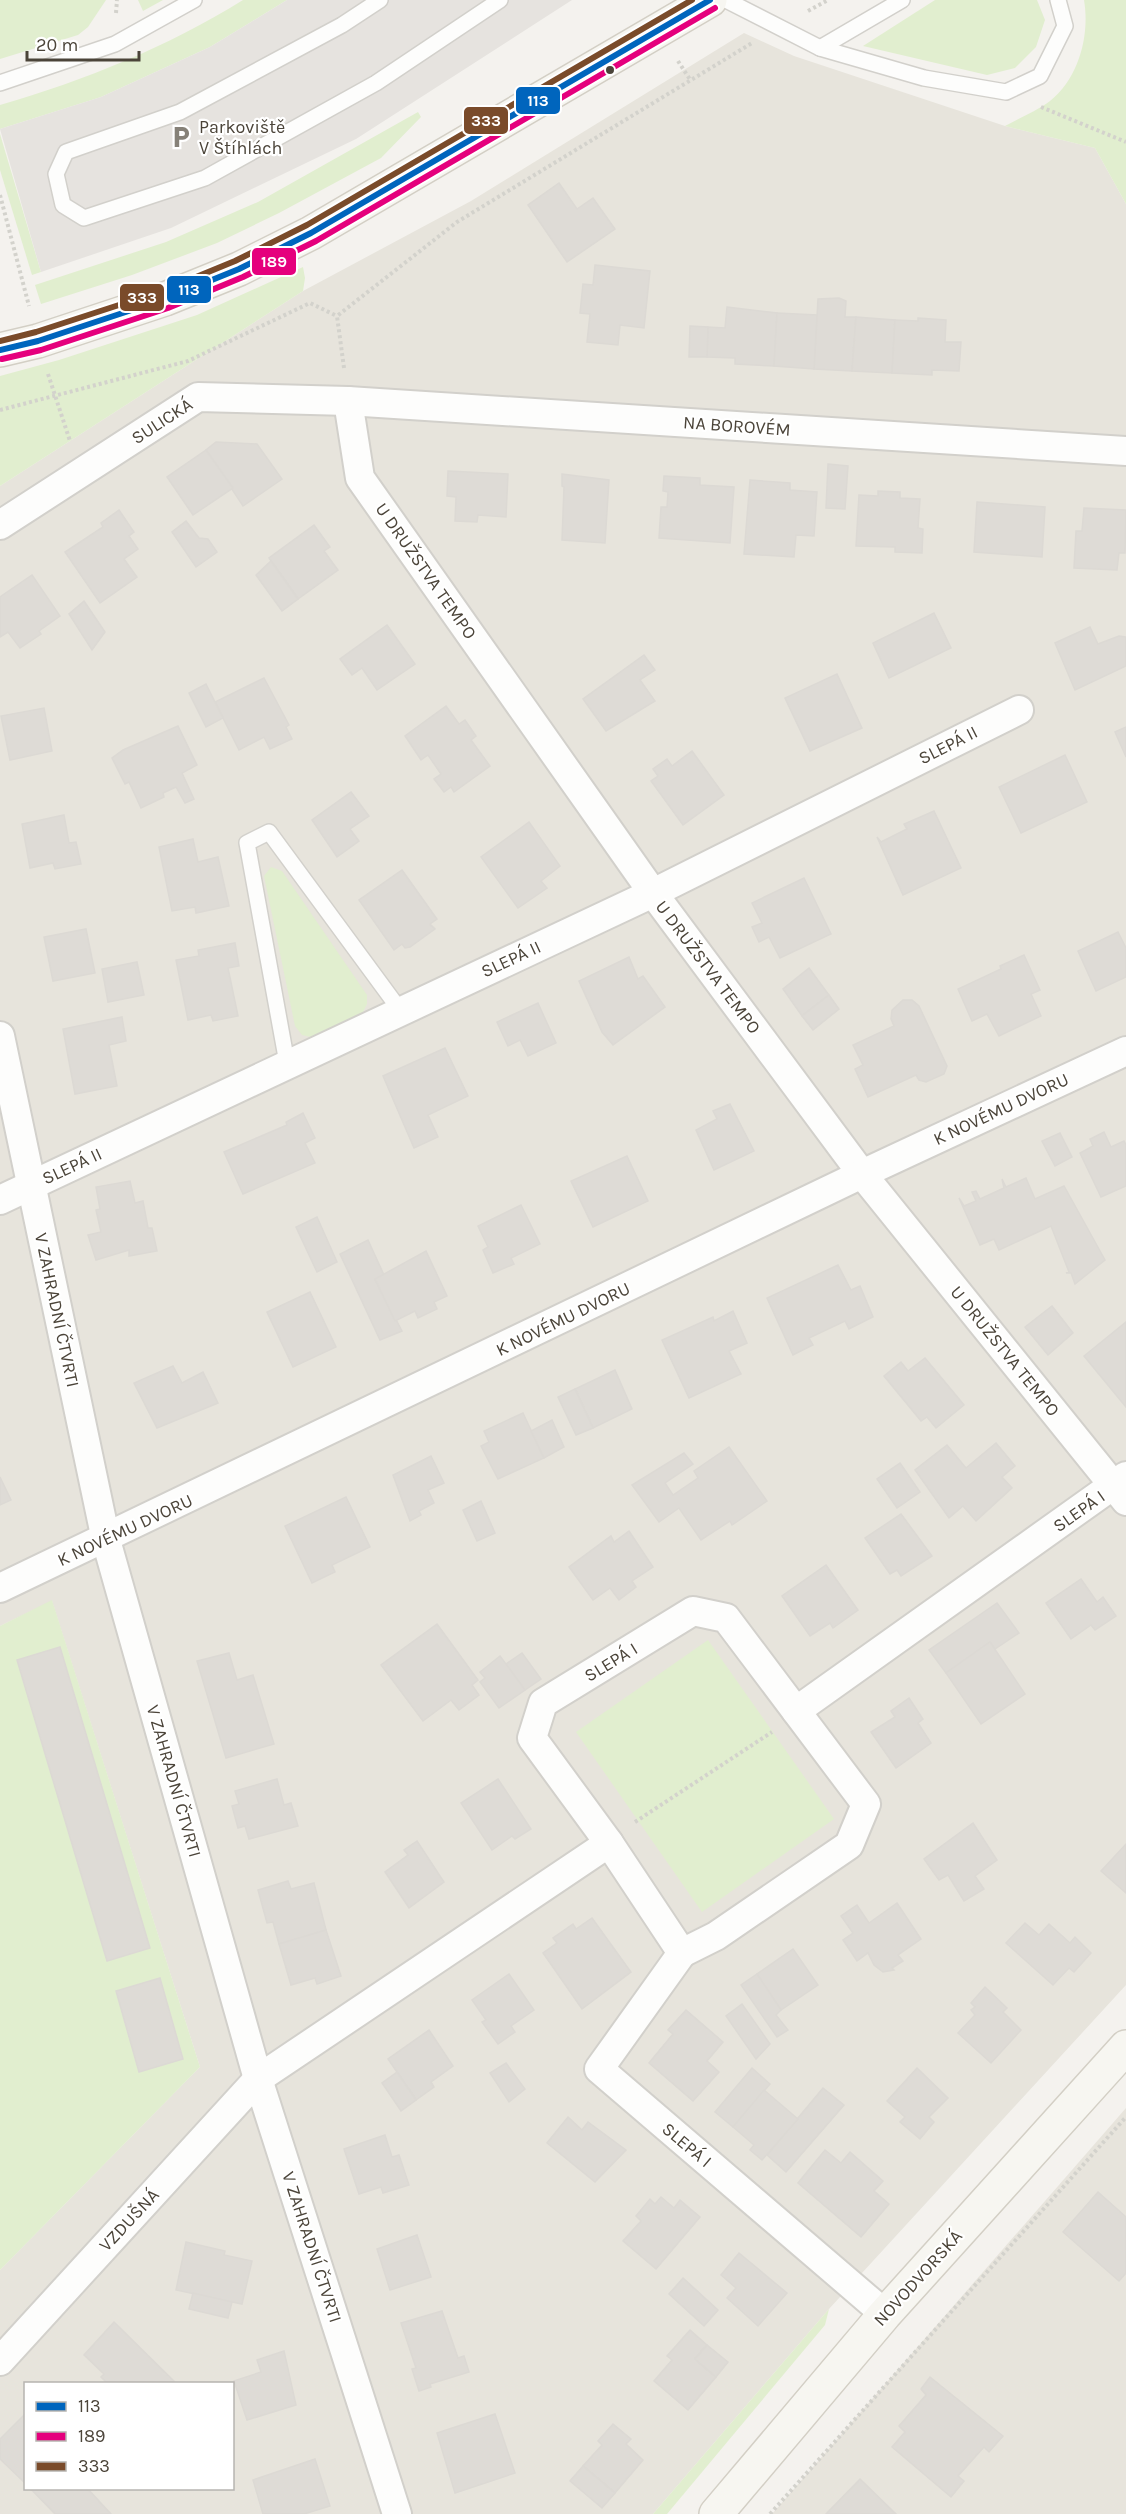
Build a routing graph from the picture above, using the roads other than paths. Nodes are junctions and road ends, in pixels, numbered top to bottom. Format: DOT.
graph roads {
  1 [pos="194,0"];
  2 [pos="380,0"];
  3 [pos="500,0"];
  4 [pos="710,0"];
  5 [pos="726,0"];
  6 [pos="902,0"];
  7 [pos="1058,0"];
  8 [pos="820,48"];
  9 [pos="0,83"];
  10 [pos="3,345"];
  11 [pos="348,401"];
  12 [pos="1126,451"];
  13 [pos="0,525"];
  14 [pos="1019,710"];
  15 [pos="652,893"];
  16 [pos="400,1010"];
  17 [pos="0,1036"];
  18 [pos="1126,1051"];
  19 [pos="287,1063"];
  20 [pos="862,1174"];
  21 [pos="31,1185"];
  22 [pos="0,1200"];
  23 [pos="1122,1488"];
  24 [pos="106,1540"];
  25 [pos="0,1588"];
  26 [pos="796,1711"];
  27 [pos="609,1843"];
  28 [pos="682,1953"];
  29 [pos="1126,2047"];
  30 [pos="258,2079"];
  31 [pos="885,2314"];
  32 [pos="0,2361"];
  33 [pos="397,2514"];
  34 [pos="716,2514"];
  1 -- 9 [label="lane"];
  2 -- 3 [label="lane"];
  4 -- 10 [label="street"];
  5 -- 8 [label="lane"];
  6 -- 8 [label="lane"];
  7 -- 8 [label="lane"];
  11 -- 12 [label="street, NA BOROVÉM"];
  11 -- 13 [label="street, SULICKÁ"];
  11 -- 15 [label="street, U DRUŽSTVA TEMPO"];
  14 -- 15 [label="street, SLEPÁ II"];
  15 -- 16 [label="street, SLEPÁ II"];
  15 -- 20 [label="street, U DRUŽSTVA TEMPO"];
  16 -- 19 [label="street, SLEPÁ II"];
  16 -- 19 [label="lane"];
  17 -- 21 [label="street, V ZAHRADNÍ ČTVRTI"];
  18 -- 20 [label="street, K NOVÉMU DVORU"];
  19 -- 21 [label="street, SLEPÁ II"];
  20 -- 23 [label="street, U DRUŽSTVA TEMPO"];
  20 -- 24 [label="street, K NOVÉMU DVORU"];
  21 -- 22 [label="street, SLEPÁ II"];
  21 -- 24 [label="street, V ZAHRADNÍ ČTVRTI"];
  23 -- 26 [label="street, SLEPÁ I"];
  24 -- 25 [label="street, K NOVÉMU DVORU"];
  24 -- 30 [label="street, V ZAHRADNÍ ČTVRTI"];
  26 -- 27 [label="street, SLEPÁ I"];
  26 -- 28 [label="street, SLEPÁ I"];
  27 -- 28 [label="street, SLEPÁ I"];
  27 -- 30 [label="street"];
  28 -- 31 [label="street, SLEPÁ I"];
  29 -- 31 [label="street, NOVODVORSKÁ"];
  30 -- 32 [label="street, VZDUŠNÁ"];
  30 -- 33 [label="street, V ZAHRADNÍ ČTVRTI"];
  31 -- 34 [label="street, NOVODVORSKÁ"];
}
